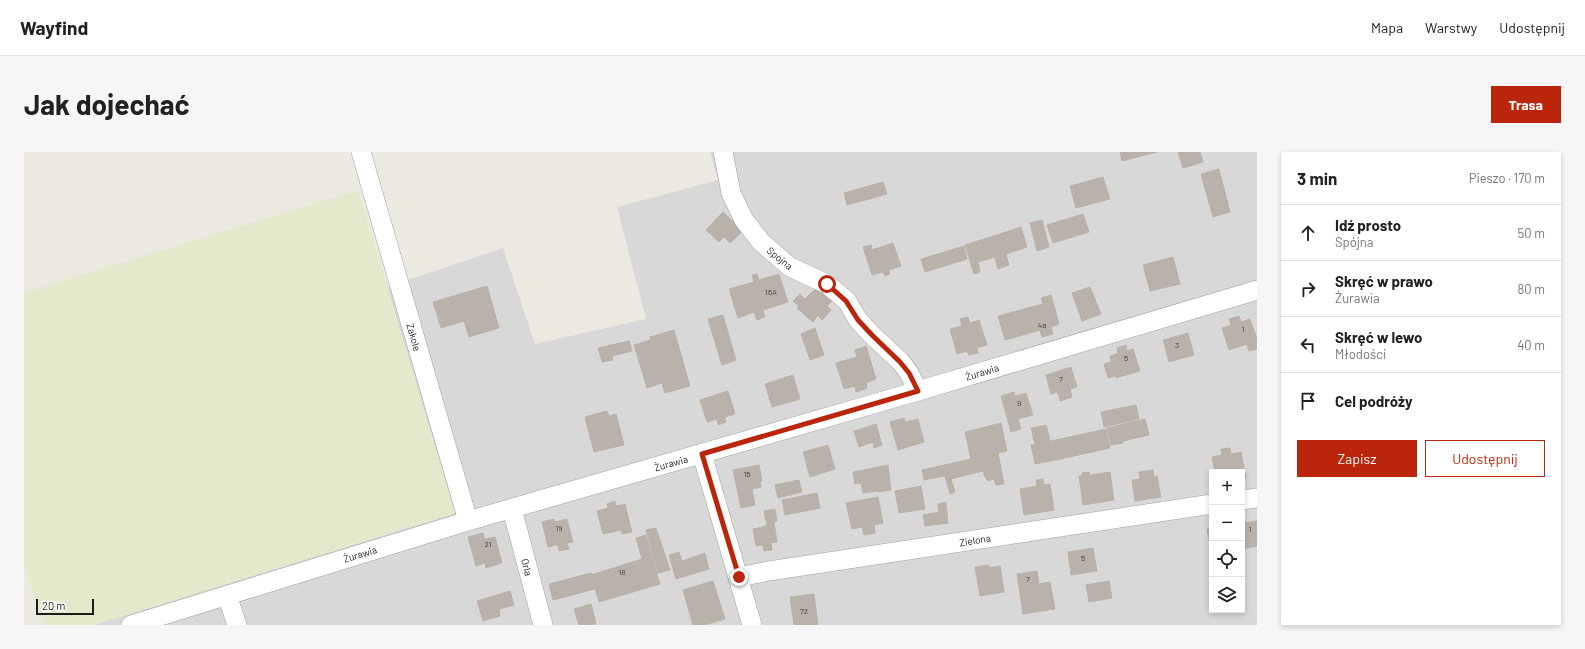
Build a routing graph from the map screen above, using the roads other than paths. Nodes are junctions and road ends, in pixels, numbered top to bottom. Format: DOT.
graph roads {
  1 [pos="361,152"];
  2 [pos="723,152"];
  3 [pos="1257,290"];
  4 [pos="918,391"];
  5 [pos="702,454"];
  6 [pos="1257,498"];
  7 [pos="1245,500"];
  8 [pos="1209,504"];
  9 [pos="512,509"];
  10 [pos="468,521"];
  11 [pos="739,577"];
  12 [pos="227,595"];
  13 [pos="131,625"];
  14 [pos="237,625"];
  15 [pos="543,625"];
  16 [pos="752,625"];
  1 -- 10 [label="street, Zakole"];
  2 -- 4 [label="street, Spójna"];
  3 -- 4 [label="street, Żurawia"];
  4 -- 5 [label="street, Żurawia"];
  5 -- 9 [label="street, Żurawia"];
  5 -- 11 [label="street"];
  6 -- 7 [label="street"];
  8 -- 11 [label="street, Zielona"];
  9 -- 10 [label="street, Żurawia"];
  9 -- 15 [label="street, Orla"];
  10 -- 12 [label="street, Żurawia"];
  11 -- 16 [label="street"];
  12 -- 13 [label="street, Żurawia"];
  12 -- 14 [label="street"];
}
